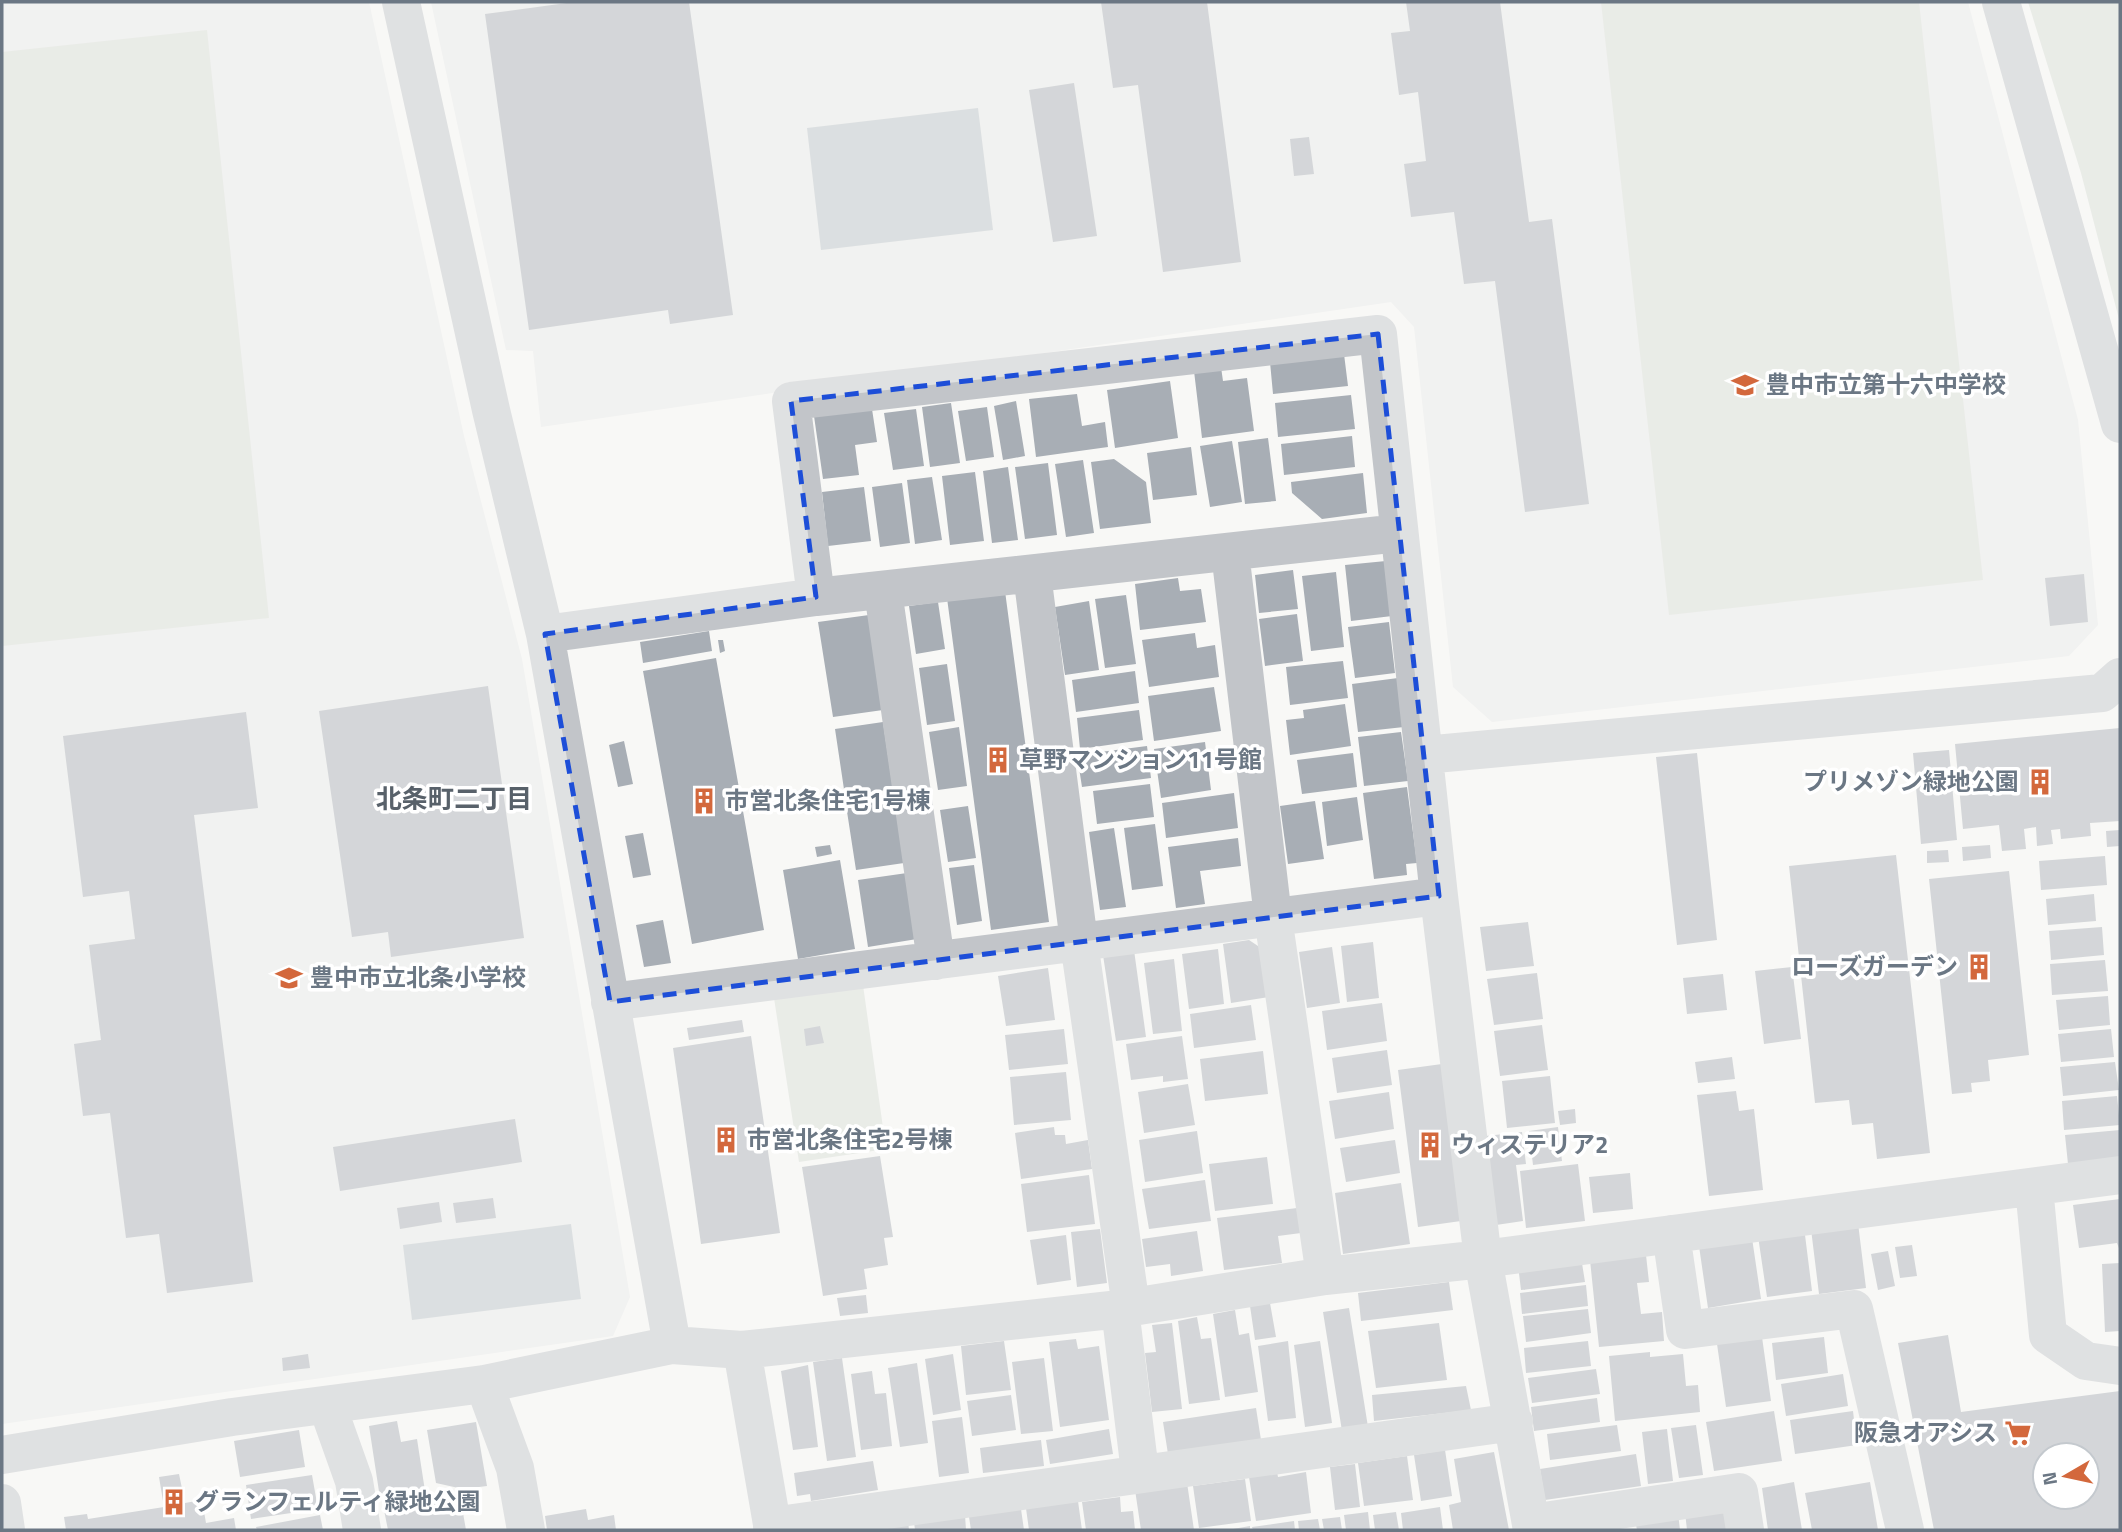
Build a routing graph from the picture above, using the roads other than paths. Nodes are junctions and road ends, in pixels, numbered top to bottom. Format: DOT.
graph roads {
  1 [pos="401,2"];
  2 [pos="2001,2"];
  3 [pos="2120,424"];
  4 [pos="1399,533"];
  5 [pos="1230,552"];
  6 [pos="1032,574"];
  7 [pos="883,591"];
  8 [pos="816,597"];
  9 [pos="545,634"];
  10 [pos="2120,677"];
  11 [pos="1423,755"];
  12 [pos="1439,896"];
  13 [pos="1273,917"];
  14 [pos="1079,942"];
  15 [pos="936,961"];
  16 [pos="610,1002"];
  17 [pos="2120,1175"];
  18 [pos="2034,1187"];
  19 [pos="1671,1234"];
  20 [pos="1483,1259"];
  21 [pos="1325,1276"];
  22 [pos="1126,1308"];
  23 [pos="672,1345"];
  24 [pos="742,1350"];
  25 [pos="2120,1366"];
  26 [pos="484,1384"];
  27 [pos="327,1405"];
  28 [pos="1514,1422"];
  29 [pos="2,1455"];
  30 [pos="1140,1472"];
  31 [pos="2,1503"];
  32 [pos="1615,1521"];
  33 [pos="1532,1527"];
  34 [pos="772,1528"];
  35 [pos="6,1530"];
  36 [pos="362,1530"];
  37 [pos="526,1530"];
  38 [pos="1745,1530"];
  39 [pos="1905,1530"];
  1 -- 9 [label="street"];
  2 -- 3 [label="street"];
  4 -- 5 [label="street"];
  4 -- 8 [label="street"];
  4 -- 11 [label="street"];
  5 -- 6 [label="street"];
  5 -- 13 [label="street"];
  6 -- 7 [label="street"];
  6 -- 14 [label="street"];
  7 -- 8 [label="street"];
  7 -- 15 [label="street"];
  8 -- 9 [label="street"];
  9 -- 16 [label="street"];
  10 -- 11 [label="street"];
  11 -- 12 [label="street"];
  12 -- 13 [label="street"];
  12 -- 20 [label="street"];
  13 -- 14 [label="street"];
  13 -- 21 [label="street"];
  14 -- 15 [label="street"];
  14 -- 22 [label="street"];
  15 -- 16 [label="street"];
  16 -- 23 [label="street"];
  17 -- 18 [label="street"];
  18 -- 19 [label="street"];
  18 -- 25 [label="street"];
  19 -- 20 [label="street"];
  19 -- 39 [label="street"];
  20 -- 21 [label="street"];
  20 -- 28 [label="street"];
  21 -- 22 [label="street"];
  22 -- 24 [label="street"];
  22 -- 30 [label="street"];
  23 -- 24 [label="street"];
  23 -- 26 [label="street"];
  24 -- 34 [label="street"];
  26 -- 27 [label="street"];
  26 -- 37 [label="street"];
  27 -- 29 [label="street"];
  27 -- 36 [label="street"];
  28 -- 30 [label="street"];
  28 -- 33 [label="street"];
  30 -- 34 [label="street"];
  31 -- 35 [label="street"];
  32 -- 33 [label="street"];
  32 -- 38 [label="street"];
}
